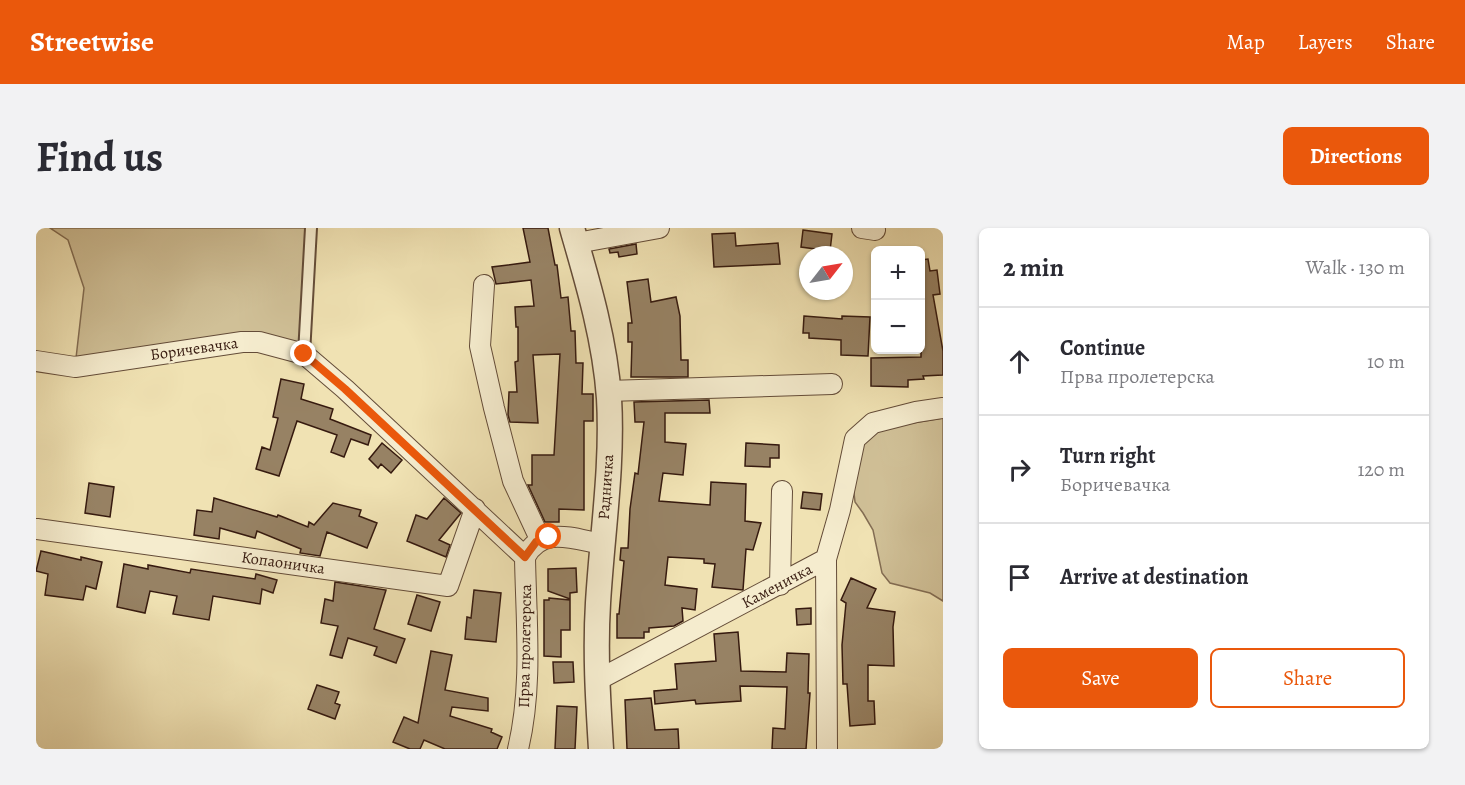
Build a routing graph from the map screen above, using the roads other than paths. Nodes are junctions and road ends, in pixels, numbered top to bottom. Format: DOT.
graph roads {
  1 [pos="311,228"];
  2 [pos="659,228"];
  3 [pos="575,236"];
  4 [pos="484,285"];
  5 [pos="304,354"];
  6 [pos="36,361"];
  7 [pos="832,384"];
  8 [pos="608,391"];
  9 [pos="943,408"];
  10 [pos="782,490"];
  11 [pos="475,509"];
  12 [pos="37,529"];
  13 [pos="540,539"];
  14 [pos="602,544"];
  15 [pos="525,557"];
  16 [pos="826,559"];
  17 [pos="780,585"];
  18 [pos="596,681"];
  19 [pos="518,749"];
  20 [pos="601,749"];
  21 [pos="827,749"];
  1 -- 5 [label="lane"];
  2 -- 3 [label="street"];
  3 -- 8 [label="street, Радничка"];
  4 -- 13 [label="street"];
  5 -- 6 [label="street, Боричевачка"];
  5 -- 11 [label="street, Боричевачка"];
  7 -- 8 [label="street"];
  8 -- 14 [label="street, Радничка"];
  9 -- 16 [label="street, Каменичка"];
  10 -- 17 [label="street"];
  11 -- 12 [label="street, Копаоничка"];
  11 -- 15 [label="street, Боричевачка"];
  13 -- 14 [label="street"];
  13 -- 15 [label="street"];
  14 -- 18 [label="street, Радничка"];
  15 -- 19 [label="street, Прва пролетерска"];
  16 -- 17 [label="street, Каменичка"];
  16 -- 21 [label="street"];
  17 -- 18 [label="street, Каменичка"];
  18 -- 20 [label="street, Радничка"];
}
